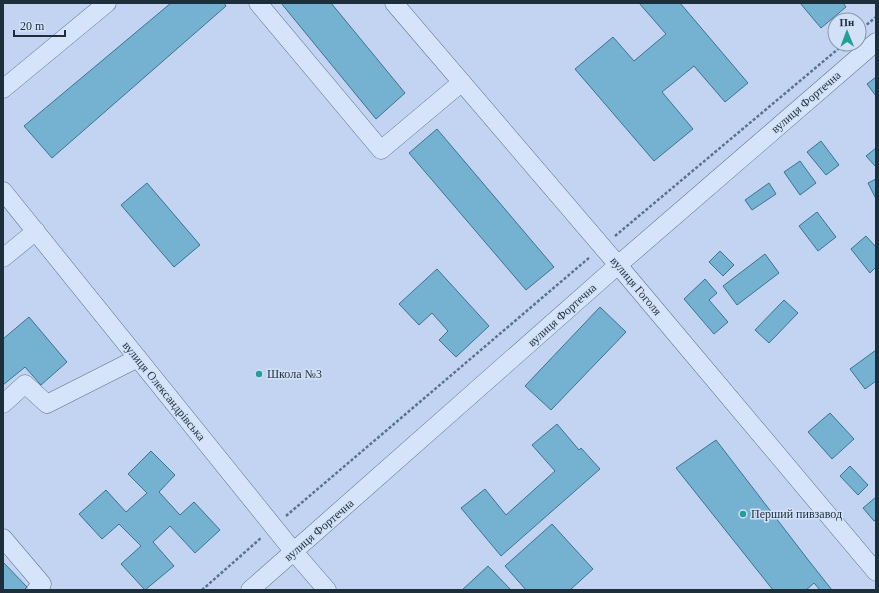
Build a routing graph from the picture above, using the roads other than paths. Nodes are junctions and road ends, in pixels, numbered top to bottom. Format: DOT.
graph roads {
  1 [pos="107,3"];
  2 [pos="258,3"];
  3 [pos="399,5"];
  4 [pos="876,42"];
  5 [pos="462,82"];
  6 [pos="3,89"];
  7 [pos="3,190"];
  8 [pos="36,232"];
  9 [pos="3,258"];
  10 [pos="618,265"];
  11 [pos="138,358"];
  12 [pos="3,404"];
  13 [pos="3,538"];
  14 [pos="294,552"];
  15 [pos="876,572"];
  16 [pos="36,590"];
  17 [pos="250,590"];
  18 [pos="327,590"];
  1 -- 6 [label="street"];
  2 -- 5 [label="street"];
  3 -- 5 [label="street, вулиця Гоголя"];
  4 -- 10 [label="street, вулиця Фортечна"];
  5 -- 10 [label="street, вулиця Гоголя"];
  7 -- 8 [label="street, вулиця Олександрівська"];
  8 -- 9 [label="street"];
  8 -- 11 [label="street, вулиця Олександрівська"];
  10 -- 14 [label="street, вулиця Фортечна"];
  10 -- 15 [label="street, вулиця Гоголя"];
  11 -- 12 [label="street"];
  11 -- 14 [label="street, вулиця Олександрівська"];
  13 -- 16 [label="street"];
  14 -- 17 [label="street, вулиця Фортечна"];
  14 -- 18 [label="street, вулиця Олександрівська"];
}
